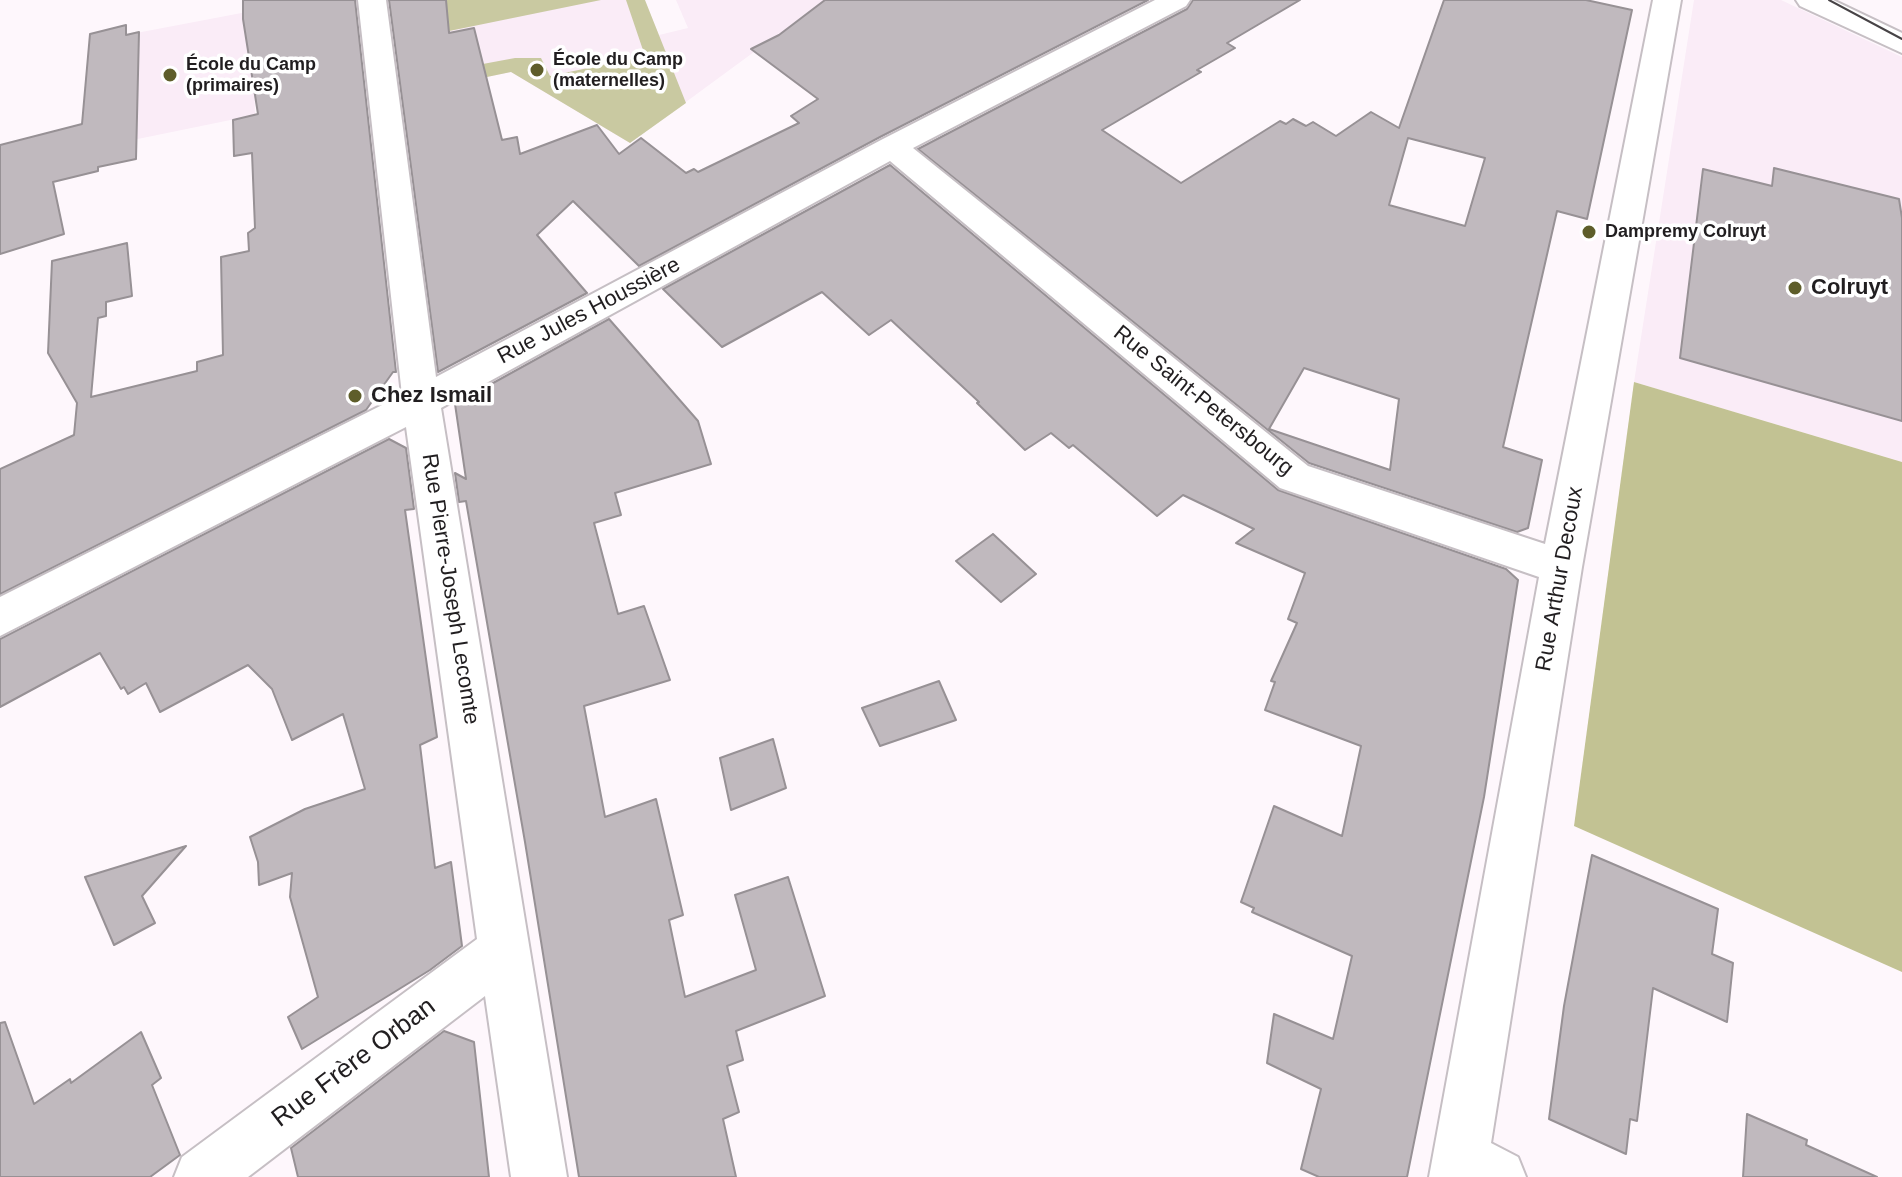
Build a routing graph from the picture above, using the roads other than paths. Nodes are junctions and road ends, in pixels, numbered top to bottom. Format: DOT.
graph roads {
  1 [pos="372,0"];
  2 [pos="1176,0"];
  3 [pos="1667,0"];
  4 [pos="1810,0"];
  5 [pos="1861,0"];
  6 [pos="1902,19"];
  7 [pos="1902,44"];
  8 [pos="892,147"];
  9 [pos="421,402"];
  10 [pos="1561,567"];
  11 [pos="0,618"];
  12 [pos="506,949"];
  13 [pos="1472,1171"];
  14 [pos="202,1177"];
  15 [pos="539,1177"];
  1 -- 9 [label="street, Rue Pierre-Joseph Lecomte"];
  2 -- 8 [label="street, Rue Jules Houssière"];
  3 -- 10 [label="street, Rue Arthur Decoux"];
  4 -- 7 [label="main road"];
  5 -- 6 [label="main road"];
  8 -- 9 [label="street, Rue Jules Houssière"];
  8 -- 10 [label="street, Rue Saint-Petersbourg"];
  9 -- 11 [label="street, Rue Jules Houssière"];
  9 -- 12 [label="street, Rue Pierre-Joseph Lecomte"];
  10 -- 13 [label="street, Rue Arthur Decoux"];
  12 -- 14 [label="street, Rue Frère Orban"];
  12 -- 15 [label="street, Rue Pierre-Joseph Lecomte"];
}
